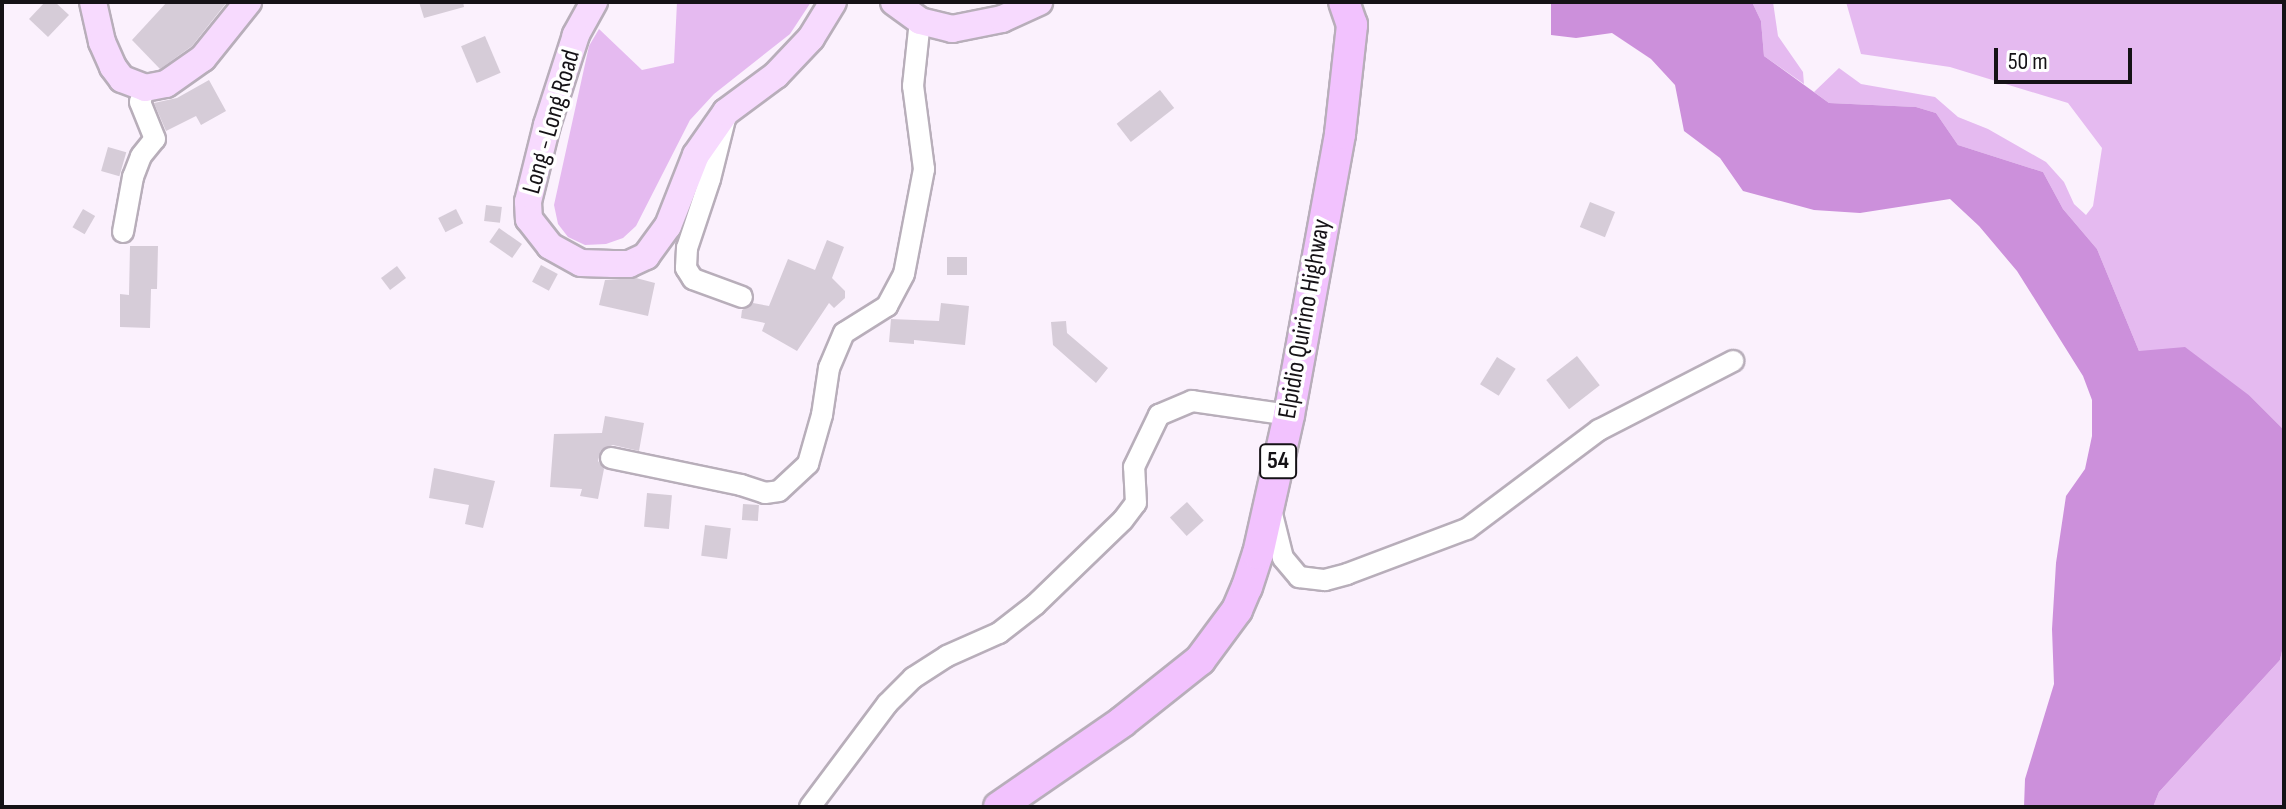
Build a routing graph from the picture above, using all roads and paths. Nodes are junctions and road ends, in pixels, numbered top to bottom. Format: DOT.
graph roads {
  1 [pos="93,2"];
  2 [pos="248,2"];
  3 [pos="594,2"];
  4 [pos="833,2"];
  5 [pos="894,2"];
  6 [pos="1039,2"];
  7 [pos="1344,2"];
  8 [pos="920,21"];
  9 [pos="145,88"];
  10 [pos="726,112"];
  11 [pos="123,232"];
  12 [pos="742,297"];
  13 [pos="1733,361"];
  14 [pos="1289,415"];
  15 [pos="611,458"];
  16 [pos="1269,500"];
  17 [pos="810,807"];
  18 [pos="999,807"];
  1 -- 9 [label="main road"];
  2 -- 9 [label="main road"];
  3 -- 10 [label="main road, Long - Long Road"];
  4 -- 10 [label="main road, Long - Long Road"];
  5 -- 8 [label="main road"];
  6 -- 8 [label="main road"];
  7 -- 14 [label="highway, Elpidio Quirino Highway / 54"];
  8 -- 15 [label="street"];
  9 -- 11 [label="street"];
  10 -- 12 [label="street"];
  13 -- 16 [label="street"];
  14 -- 16 [label="highway, Elpidio Quirino Highway / 54"];
  14 -- 17 [label="street"];
  16 -- 18 [label="highway, Elpidio Quirino Highway / 54"];
}
